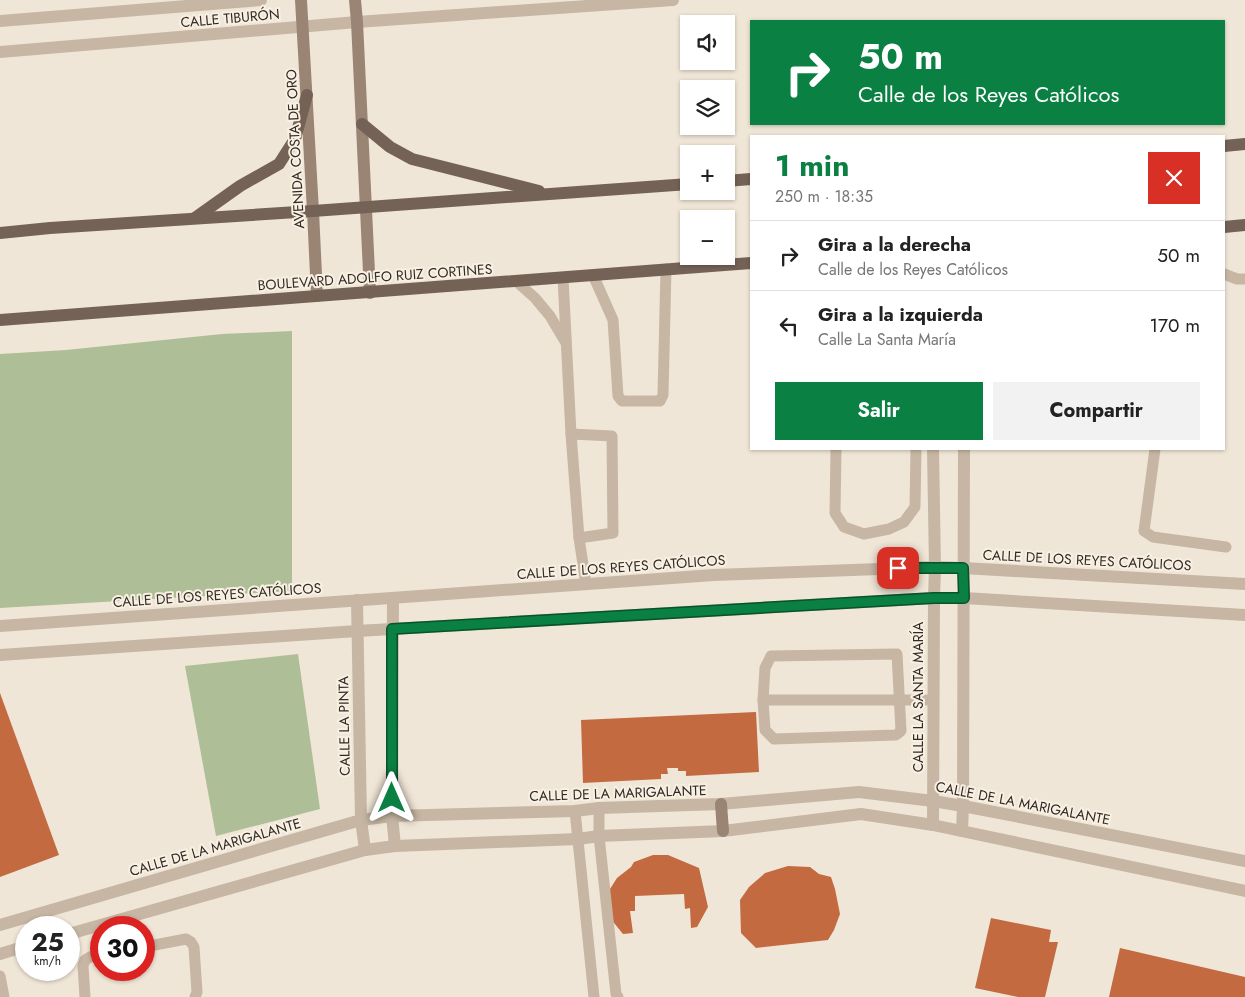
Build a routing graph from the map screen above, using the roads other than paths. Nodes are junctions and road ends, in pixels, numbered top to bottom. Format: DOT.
graph roads {
  1 [pos="261,0"];
  2 [pos="301,0"];
  3 [pos="355,0"];
  4 [pos="673,0"];
  5 [pos="0,21"];
  6 [pos="357,22"];
  7 [pos="303,26"];
  8 [pos="0,52"];
  9 [pos="307,95"];
  10 [pos="362,124"];
  11 [pos="1245,144"];
  12 [pos="1225,146"];
  13 [pos="750,179"];
  14 [pos="735,180"];
  15 [pos="680,185"];
  16 [pos="548,194"];
  17 [pos="366,206"];
  18 [pos="313,211"];
  19 [pos="195,218"];
  20 [pos="1245,225"];
  21 [pos="1225,227"];
  22 [pos="0,233"];
  23 [pos="750,263"];
  24 [pos="666,269"];
  25 [pos="1225,274"];
  26 [pos="593,275"];
  27 [pos="563,278"];
  28 [pos="1245,279"];
  29 [pos="516,281"];
  30 [pos="370,293"];
  31 [pos="317,296"];
  32 [pos="0,320"];
  33 [pos="567,345"];
  34 [pos="571,434"];
  35 [pos="836,450"];
  36 [pos="916,450"];
  37 [pos="933,450"];
  38 [pos="964,450"];
  39 [pos="1154,450"];
  40 [pos="579,538"];
  41 [pos="1226,547"];
  42 [pos="935,567"];
  43 [pos="963,568"];
  44 [pos="586,584"];
  45 [pos="1245,584"];
  46 [pos="393,598"];
  47 [pos="934,598"];
  48 [pos="964,598"];
  49 [pos="357,600"];
  50 [pos="1245,614"];
  51 [pos="0,626"];
  52 [pos="392,629"];
  53 [pos="357,631"];
  54 [pos="0,655"];
  55 [pos="763,700"];
  56 [pos="934,700"];
  57 [pos="898,701"];
  58 [pos="933,801"];
  59 [pos="721,804"];
  60 [pos="963,806"];
  61 [pos="598,808"];
  62 [pos="575,811"];
  63 [pos="392,816"];
  64 [pos="361,820"];
  65 [pos="933,825"];
  66 [pos="722,831"];
  67 [pos="962,831"];
  68 [pos="599,836"];
  69 [pos="578,839"];
  70 [pos="395,846"];
  71 [pos="365,850"];
  72 [pos="1245,861"];
  73 [pos="1245,891"];
  74 [pos="0,925"];
  75 [pos="80,931"];
  76 [pos="155,945"];
  77 [pos="15,949"];
  78 [pos="0,954"];
  79 [pos="90,957"];
  80 [pos="0,976"];
  81 [pos="613,996"];
  82 [pos="4,997"];
  83 [pos="85,997"];
  84 [pos="195,997"];
  85 [pos="594,997"];
  1 -- 5 [label="street, CALLE TIBURÓN"];
  2 -- 7 [label="street, AVENIDA COSTA DE ORO"];
  3 -- 6 [label="street"];
  4 -- 6 [label="street, CALLE TIBURÓN"];
  6 -- 7 [label="street, CALLE TIBURÓN"];
  6 -- 10 [label="street"];
  7 -- 8 [label="street, CALLE TIBURÓN"];
  7 -- 9 [label="street, AVENIDA COSTA DE ORO"];
  9 -- 18 [label="street, AVENIDA COSTA DE ORO"];
  9 -- 19 [label="main road"];
  10 -- 16 [label="main road"];
  10 -- 17 [label="street"];
  11 -- 12 [label="main road"];
  13 -- 14 [label="main road"];
  15 -- 16 [label="main road"];
  16 -- 17 [label="main road"];
  17 -- 18 [label="main road"];
  17 -- 30 [label="street"];
  18 -- 19 [label="main road"];
  18 -- 31 [label="street, AVENIDA COSTA DE ORO"];
  19 -- 22 [label="main road"];
  20 -- 21 [label="main road"];
  23 -- 24 [label="main road, BOULEVARD ADOLFO RUIZ CORTINES"];
  24 -- 26 [label="main road, BOULEVARD ADOLFO RUIZ CORTINES"];
  24 -- 26 [label="lane"];
  25 -- 28 [label="lane"];
  26 -- 27 [label="main road, BOULEVARD ADOLFO RUIZ CORTINES"];
  27 -- 29 [label="main road, BOULEVARD ADOLFO RUIZ CORTINES"];
  27 -- 33 [label="lane"];
  29 -- 30 [label="main road, BOULEVARD ADOLFO RUIZ CORTINES"];
  29 -- 33 [label="lane"];
  30 -- 31 [label="main road, BOULEVARD ADOLFO RUIZ CORTINES"];
  31 -- 32 [label="main road, BOULEVARD ADOLFO RUIZ CORTINES"];
  33 -- 34 [label="lane"];
  34 -- 40 [label="lane"];
  34 -- 40 [label="lane"];
  35 -- 36 [label="lane"];
  37 -- 42 [label="street, CALLE LA SANTA MARÍA"];
  38 -- 43 [label="street"];
  39 -- 41 [label="lane"];
  40 -- 44 [label="lane"];
  42 -- 43 [label="street, CALLE DE LOS REYES CATÓLICOS"];
  42 -- 44 [label="street, CALLE DE LOS REYES CATÓLICOS"];
  42 -- 47 [label="street, CALLE LA SANTA MARÍA"];
  43 -- 45 [label="street, CALLE DE LOS REYES CATÓLICOS"];
  43 -- 48 [label="street"];
  44 -- 46 [label="street, CALLE DE LOS REYES CATÓLICOS"];
  46 -- 49 [label="street, CALLE DE LOS REYES CATÓLICOS"];
  46 -- 52 [label="street"];
  47 -- 48 [label="street"];
  47 -- 52 [label="street"];
  47 -- 56 [label="street, CALLE LA SANTA MARÍA"];
  48 -- 50 [label="street"];
  48 -- 60 [label="street"];
  49 -- 51 [label="street, CALLE DE LOS REYES CATÓLICOS"];
  49 -- 53 [label="street, CALLE LA PINTA"];
  52 -- 53 [label="street"];
  52 -- 63 [label="street"];
  53 -- 54 [label="street"];
  53 -- 64 [label="street, CALLE LA PINTA"];
  55 -- 57 [label="lane"];
  55 -- 57 [label="lane"];
  55 -- 57 [label="lane"];
  56 -- 57 [label="lane"];
  56 -- 58 [label="street, CALLE LA SANTA MARÍA"];
  58 -- 59 [label="street, CALLE DE LA MARIGALANTE"];
  58 -- 60 [label="street, CALLE DE LA MARIGALANTE"];
  58 -- 65 [label="street, CALLE LA SANTA MARÍA"];
  59 -- 61 [label="street, CALLE DE LA MARIGALANTE"];
  59 -- 66 [label="street"];
  60 -- 67 [label="street"];
  60 -- 72 [label="street, CALLE DE LA MARIGALANTE"];
  61 -- 62 [label="street, CALLE DE LA MARIGALANTE"];
  61 -- 68 [label="lane"];
  62 -- 63 [label="street, CALLE DE LA MARIGALANTE"];
  62 -- 69 [label="lane"];
  63 -- 64 [label="street, CALLE DE LA MARIGALANTE"];
  63 -- 70 [label="street"];
  64 -- 71 [label="street, CALLE LA PINTA"];
  64 -- 74 [label="street, CALLE DE LA MARIGALANTE"];
  65 -- 66 [label="street"];
  65 -- 67 [label="street"];
  66 -- 68 [label="street"];
  67 -- 73 [label="street"];
  68 -- 69 [label="street"];
  68 -- 81 [label="lane"];
  69 -- 70 [label="street"];
  69 -- 85 [label="lane"];
  70 -- 71 [label="street"];
  71 -- 75 [label="street"];
  76 -- 84 [label="lane"];
  77 -- 78 [label="street"];
  79 -- 83 [label="lane"];
  80 -- 82 [label="lane"];
}
